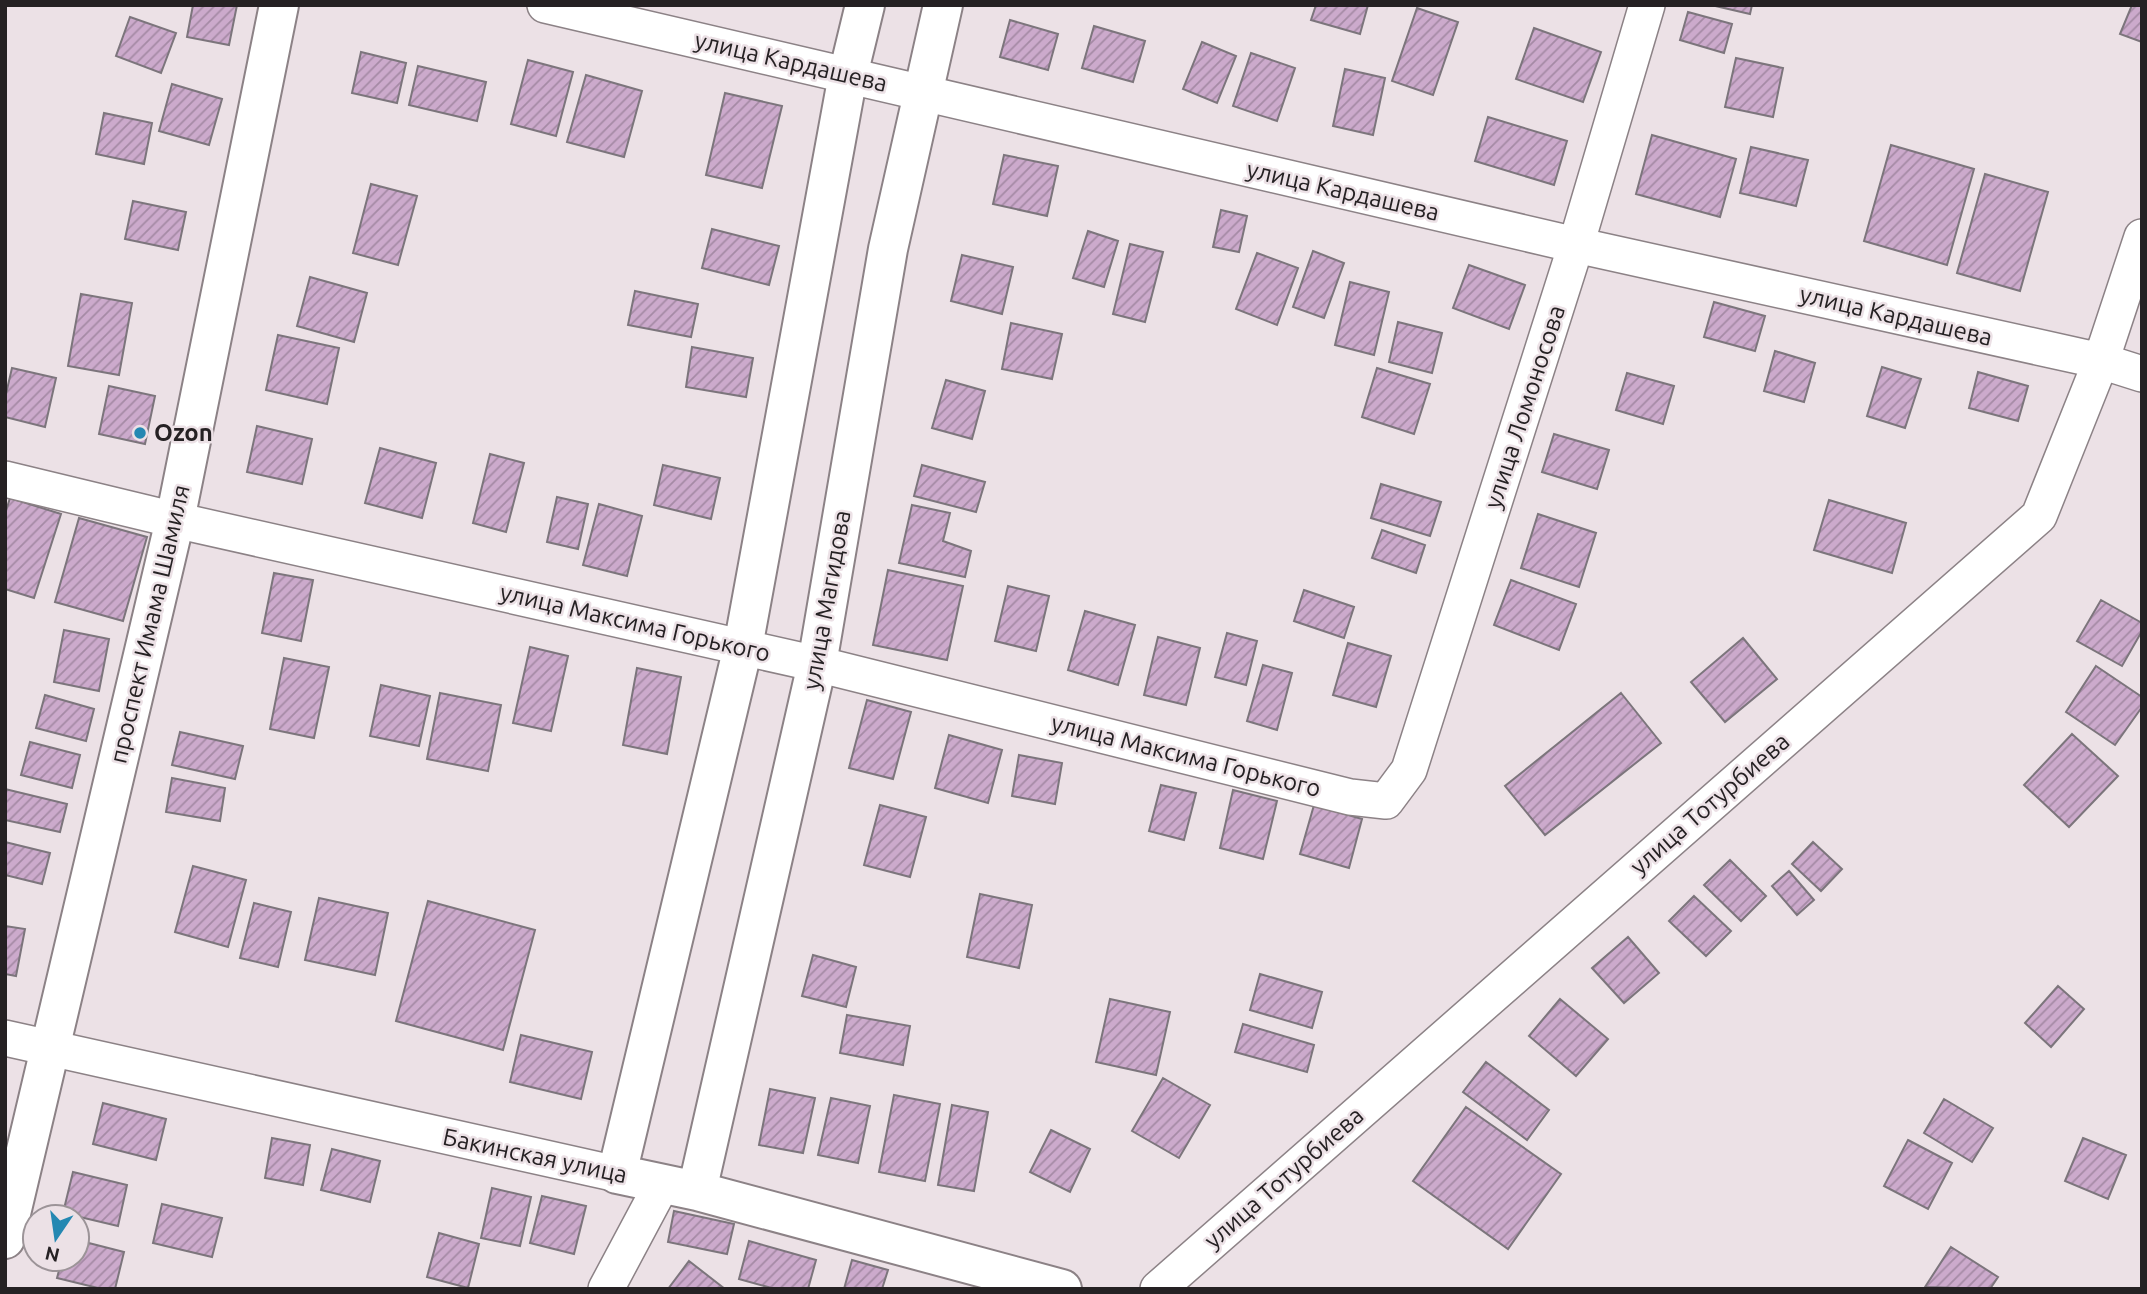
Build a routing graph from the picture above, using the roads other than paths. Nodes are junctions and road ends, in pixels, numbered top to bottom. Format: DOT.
graph roads {
  1 [pos="279,5"];
  2 [pos="545,5"];
  3 [pos="865,5"];
  4 [pos="943,5"];
  5 [pos="1647,5"];
  6 [pos="848,75"];
  7 [pos="923,93"];
  8 [pos="2142,237"];
  9 [pos="1576,244"];
  10 [pos="2101,361"];
  11 [pos="2142,374"];
  12 [pos="5,480"];
  13 [pos="175,520"];
  14 [pos="743,647"];
  15 [pos="817,664"];
  16 [pos="1386,801"];
  17 [pos="5,1038"];
  18 [pos="50,1048"];
  19 [pos="617,1174"];
  20 [pos="680,1188"];
  21 [pos="5,1239"];
  22 [pos="606,1289"];
  23 [pos="1062,1289"];
  24 [pos="1158,1289"];
  1 -- 13 [label="main road, проспект Имама Шамиля"];
  2 -- 6 [label="street, улица Кардашева"];
  3 -- 6 [label="main road"];
  4 -- 7 [label="main road, улица Магидова"];
  5 -- 9 [label="street, улица Ломоносова"];
  6 -- 7 [label="street, улица Кардашева"];
  6 -- 14 [label="main road"];
  7 -- 9 [label="street, улица Кардашева"];
  7 -- 15 [label="main road, улица Магидова"];
  8 -- 10 [label="street, улица Тотурбиева"];
  9 -- 10 [label="street, улица Кардашева"];
  9 -- 16 [label="street, улица Ломоносова"];
  10 -- 11 [label="street, улица Кардашева"];
  10 -- 24 [label="street, улица Тотурбиева"];
  12 -- 13 [label="street, улица Максима Горького"];
  13 -- 14 [label="street, улица Максима Горького"];
  13 -- 18 [label="main road, проспект Имама Шамиля"];
  14 -- 15 [label="street, улица Максима Горького"];
  14 -- 19 [label="main road"];
  15 -- 16 [label="street, улица Максима Горького"];
  15 -- 20 [label="main road, улица Магидова"];
  17 -- 18 [label="street, Бакинская улица"];
  18 -- 19 [label="street, Бакинская улица"];
  18 -- 21 [label="main road, проспект Имама Шамиля"];
  19 -- 20 [label="main road, Бакинская улица"];
  20 -- 22 [label="street, улица Магидова"];
  20 -- 23 [label="main road, Бакинская улица"];
}
